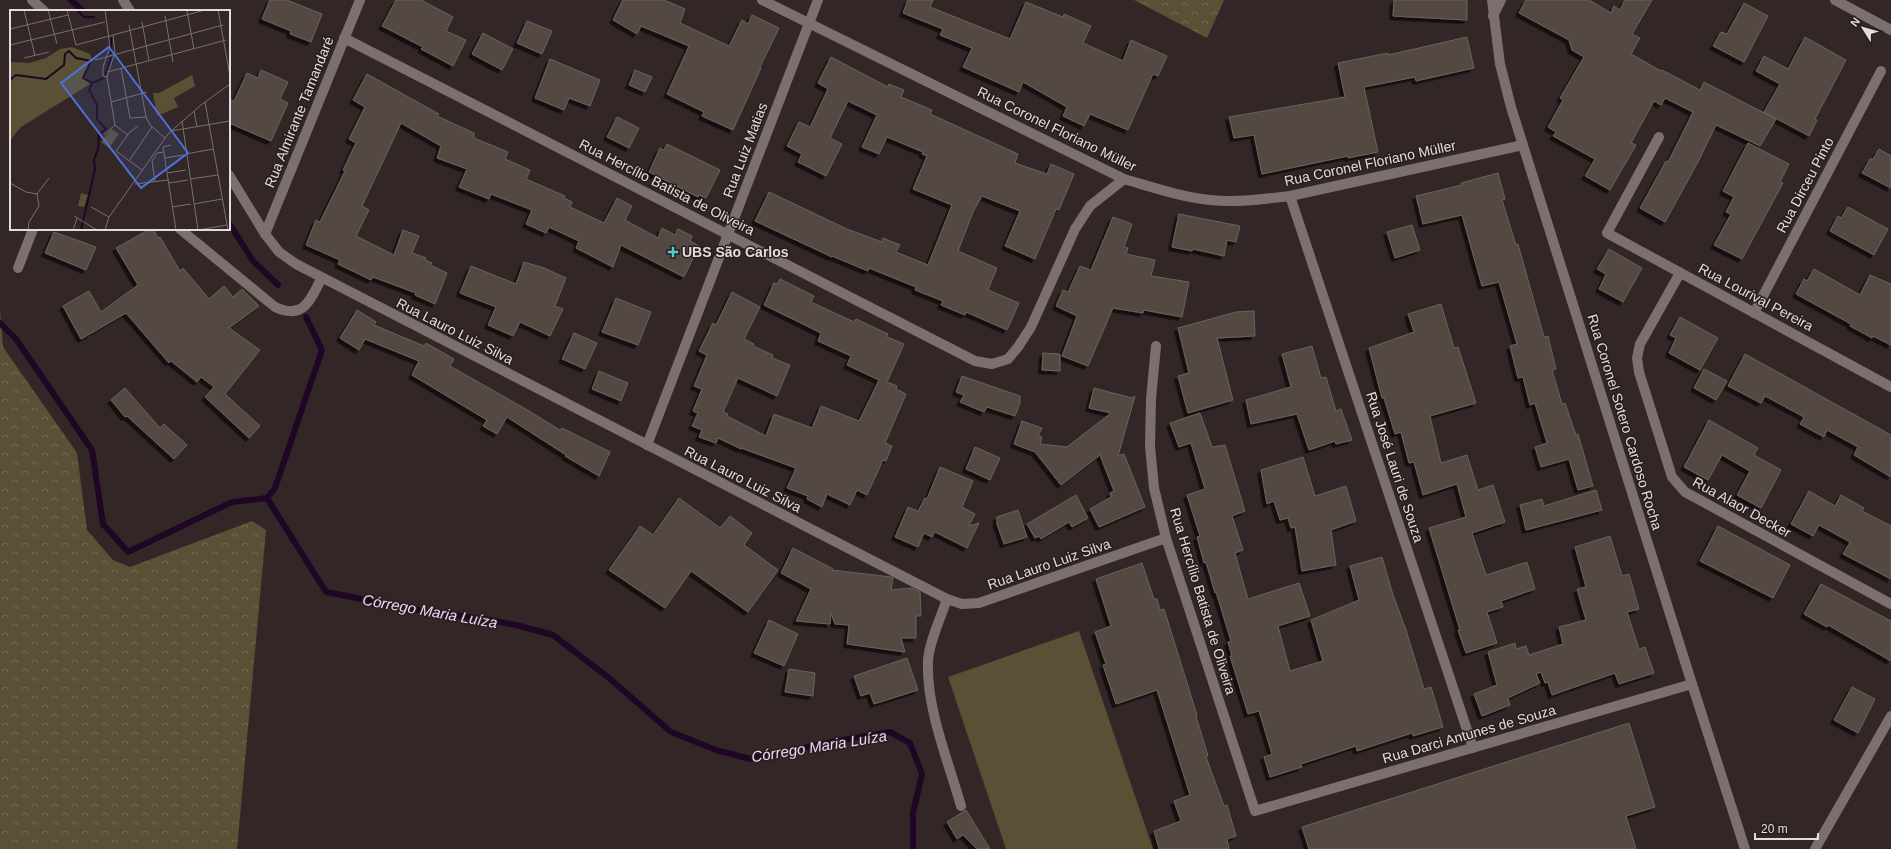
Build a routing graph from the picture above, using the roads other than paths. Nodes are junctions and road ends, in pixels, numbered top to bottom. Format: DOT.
graph roads {
  1 [pos="32,0"];
  2 [pos="360,0"];
  3 [pos="762,0"];
  4 [pos="818,0"];
  5 [pos="1492,0"];
  6 [pos="1501,0"];
  7 [pos="1835,0"];
  8 [pos="43,10"];
  9 [pos="1493,16"];
  10 [pos="809,23"];
  11 [pos="1891,29"];
  12 [pos="344,38"];
  13 [pos="1880,71"];
  14 [pos="1659,138"];
  15 [pos="1523,145"];
  16 [pos="230,177"];
  17 [pos="1124,179"];
  18 [pos="1290,196"];
  19 [pos="34,230"];
  20 [pos="181,230"];
  21 [pos="265,234"];
  22 [pos="728,234"];
  23 [pos="18,268"];
  24 [pos="1680,273"];
  25 [pos="322,279"];
  26 [pos="1754,313"];
  27 [pos="1156,346"];
  28 [pos="1891,387"];
  29 [pos="647,445"];
  30 [pos="1166,538"];
  31 [pos="947,599"];
  32 [pos="1891,604"];
  33 [pos="1692,684"];
  34 [pos="1891,716"];
  35 [pos="1473,748"];
  36 [pos="961,806"];
  37 [pos="1255,811"];
  38 [pos="1745,849"];
  39 [pos="1815,849"];
  1 -- 8 [label="street"];
  2 -- 12 [label="street, Rua Almirante Tamandaré"];
  3 -- 10 [label="street, Rua Coronel Floriano Müller"];
  4 -- 10 [label="street, Rua Luiz Matias"];
  5 -- 9 [label="street, Rua Coronel Sotero Cardoso Rocha"];
  6 -- 9 [label="street"];
  7 -- 11 [label="street"];
  9 -- 15 [label="street, Rua Coronel Sotero Cardoso Rocha"];
  10 -- 17 [label="street, Rua Coronel Floriano Müller"];
  10 -- 22 [label="street, Rua Luiz Matias"];
  12 -- 21 [label="street, Rua Almirante Tamandaré"];
  12 -- 22 [label="street, Rua Hercílio Batista de Oliveira"];
  13 -- 26 [label="street, Rua Dirceu Pinto"];
  14 -- 24 [label="street, Rua Lourival Pereira"];
  15 -- 18 [label="street, Rua Coronel Floriano Müller"];
  15 -- 33 [label="street, Rua Coronel Sotero Cardoso Rocha"];
  16 -- 21 [label="street, Rua Lauro Luiz Silva"];
  17 -- 18 [label="street, Rua Coronel Floriano Müller"];
  17 -- 22 [label="street, Rua Hercílio Batista de Oliveira"];
  18 -- 35 [label="street, Rua José Lauri de Souza"];
  19 -- 23 [label="street"];
  20 -- 25 [label="street"];
  21 -- 25 [label="street, Rua Lauro Luiz Silva"];
  22 -- 29 [label="street, Rua Luiz Matias"];
  24 -- 26 [label="street, Rua Lourival Pereira"];
  24 -- 32 [label="street, Rua Alaor Decker"];
  25 -- 29 [label="street, Rua Lauro Luiz Silva"];
  26 -- 28 [label="street, Rua Lourival Pereira"];
  27 -- 30 [label="street, Rua Hercílio Batista de Oliveira"];
  29 -- 31 [label="street, Rua Lauro Luiz Silva"];
  30 -- 31 [label="street, Rua Lauro Luiz Silva"];
  30 -- 37 [label="street, Rua Hercílio Batista de Oliveira"];
  31 -- 36 [label="street"];
  33 -- 35 [label="street, Rua Darci Antunes de Souza"];
  33 -- 38 [label="street, Rua Coronel Sotero Cardoso Rocha"];
  34 -- 39 [label="street"];
  35 -- 37 [label="street, Rua Darci Antunes de Souza"];
}
